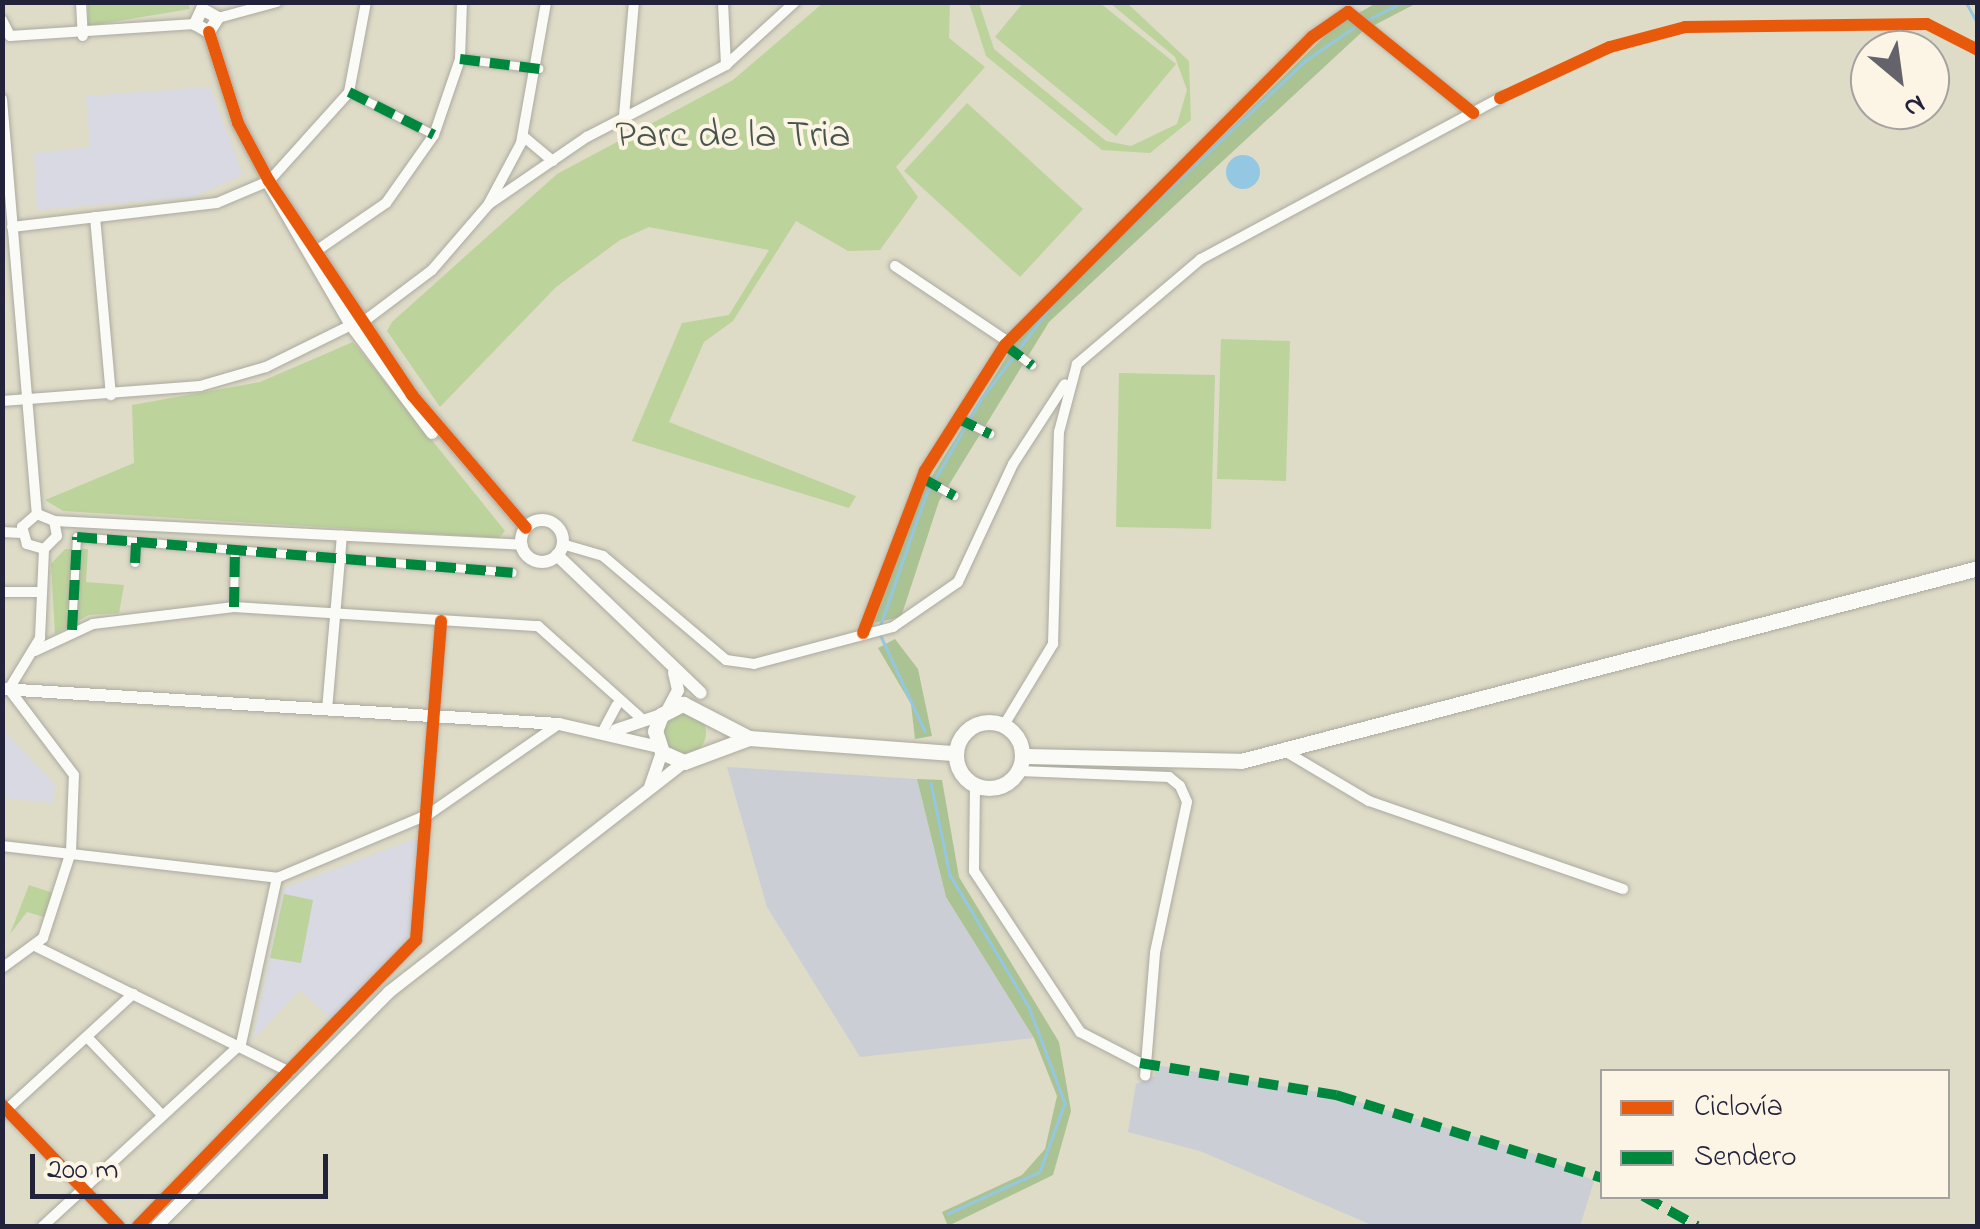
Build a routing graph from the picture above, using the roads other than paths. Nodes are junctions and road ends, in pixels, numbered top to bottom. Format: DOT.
graph roads {
  1 [pos="81,2"];
  2 [pos="277,2"];
  3 [pos="366,2"];
  4 [pos="462,2"];
  5 [pos="546,2"];
  6 [pos="634,2"];
  7 [pos="723,2"];
  8 [pos="794,2"];
  9 [pos="201,6"];
  10 [pos="218,18"];
  11 [pos="2,20"];
  12 [pos="195,24"];
  13 [pos="208,32"];
  14 [pos="10,36"];
  15 [pos="83,36"];
  16 [pos="2,46"];
  17 [pos="460,59"];
  18 [pos="726,65"];
  19 [pos="539,69"];
  20 [pos="350,92"];
  21 [pos="1500,98"];
  22 [pos="2,99"];
  23 [pos="1473,113"];
  24 [pos="624,116"];
  25 [pos="434,135"];
  26 [pos="524,136"];
  27 [pos="6,158"];
  28 [pos="554,160"];
  29 [pos="268,181"];
  30 [pos="489,204"];
  31 [pos="94,216"];
  32 [pos="12,228"];
  33 [pos="316,252"];
  34 [pos="894,266"];
  35 [pos="357,323"];
  36 [pos="1006,343"];
  37 [pos="1032,364"];
  38 [pos="1068,379"];
  39 [pos="111,395"];
  40 [pos="2,401"];
  41 [pos="24,401"];
  42 [pos="1049,405"];
  43 [pos="956,418"];
  44 [pos="1062,418"];
  45 [pos="1038,421"];
  46 [pos="1059,432"];
  47 [pos="990,434"];
  48 [pos="922,478"];
  49 [pos="954,496"];
  50 [pos="37,514"];
  51 [pos="54,521"];
  52 [pos="2,532"];
  53 [pos="22,533"];
  54 [pos="342,536"];
  55 [pos="523,536"];
  56 [pos="136,542"];
  57 [pos="44,549"];
  58 [pos="236,550"];
  59 [pos="560,550"];
  60 [pos="340,558"];
  61 [pos="135,563"];
  62 [pos="1978,568"];
  63 [pos="513,573"];
  64 [pos="2,592"];
  65 [pos="42,592"];
  66 [pos="234,606"];
  67 [pos="336,610"];
  68 [pos="442,621"];
  69 [pos="72,630"];
  70 [pos="863,633"];
  71 [pos="35,651"];
  72 [pos="674,672"];
  73 [pos="6,689"];
  74 [pos="701,693"];
  75 [pos="617,704"];
  76 [pos="327,710"];
  77 [pos="659,715"];
  78 [pos="706,715"];
  79 [pos="436,716"];
  80 [pos="559,724"];
  81 [pos="1004,725"];
  82 [pos="610,730"];
  83 [pos="749,738"];
  84 [pos="660,749"];
  85 [pos="1283,750"];
  86 [pos="706,752"];
  87 [pos="955,753"];
  88 [pos="684,762"];
  89 [pos="1021,764"];
  90 [pos="975,786"];
  91 [pos="643,796"];
  92 [pos="429,814"];
  93 [pos="2,846"];
  94 [pos="72,852"];
  95 [pos="277,878"];
  96 [pos="1623,889"];
  97 [pos="37,947"];
  98 [pos="2,968"];
  99 [pos="134,994"];
  100 [pos="88,1037"];
  101 [pos="240,1044"];
  102 [pos="1140,1063"];
  103 [pos="290,1072"];
  104 [pos="1145,1076"];
  105 [pos="4,1110"];
  106 [pos="161,1114"];
  107 [pos="82,1190"];
  108 [pos="43,1226"];
  109 [pos="119,1226"];
  110 [pos="138,1226"];
  111 [pos="157,1226"];
  1 -- 15 [label="street"];
  2 -- 10 [label="street"];
  3 -- 20 [label="street"];
  4 -- 17 [label="street"];
  5 -- 19 [label="street"];
  6 -- 24 [label="street"];
  7 -- 18 [label="street"];
  8 -- 18 [label="street"];
  9 -- 10 [label="street"];
  9 -- 12 [label="street"];
  10 -- 13 [label="street"];
  11 -- 14 [label="street"];
  12 -- 13 [label="street"];
  12 -- 15 [label="street"];
  13 -- 29 [label="street"];
  14 -- 15 [label="street"];
  14 -- 16 [label="street"];
  17 -- 19 [label="street"];
  17 -- 25 [label="street"];
  18 -- 24 [label="street"];
  19 -- 26 [label="street"];
  20 -- 25 [label="street"];
  20 -- 29 [label="street"];
  21 -- 23 [label="street"];
  22 -- 27 [label="street"];
  23 -- 36 [label="street"];
  23 -- 38 [label="street"];
  24 -- 28 [label="street"];
  25 -- 33 [label="street"];
  26 -- 28 [label="street"];
  26 -- 30 [label="street"];
  27 -- 32 [label="street"];
  28 -- 30 [label="street"];
  29 -- 31 [label="street"];
  29 -- 33 [label="street"];
  29 -- 35 [label="street"];
  30 -- 35 [label="street"];
  31 -- 32 [label="street"];
  31 -- 39 [label="street"];
  32 -- 41 [label="street"];
  33 -- 35 [label="street"];
  34 -- 36 [label="street"];
  35 -- 39 [label="street"];
  35 -- 55 [label="street"];
  36 -- 37 [label="street"];
  36 -- 43 [label="street"];
  38 -- 42 [label="street"];
  38 -- 44 [label="street"];
  39 -- 41 [label="street"];
  40 -- 41 [label="street"];
  41 -- 50 [label="street"];
  42 -- 44 [label="street"];
  42 -- 45 [label="street"];
  42 -- 46 [label="street"];
  43 -- 47 [label="street"];
  43 -- 48 [label="street"];
  44 -- 46 [label="street"];
  45 -- 46 [label="street"];
  45 -- 70 [label="street"];
  46 -- 81 [label="street"];
  48 -- 49 [label="street"];
  48 -- 70 [label="street"];
  50 -- 51 [label="street"];
  50 -- 53 [label="street"];
  51 -- 54 [label="street"];
  51 -- 57 [label="street"];
  52 -- 53 [label="street"];
  53 -- 57 [label="street"];
  54 -- 55 [label="street"];
  54 -- 60 [label="street"];
  55 -- 59 [label="street"];
  55 -- 59 [label="street"];
  56 -- 58 [label="street"];
  56 -- 61 [label="street"];
  56 -- 69 [label="street"];
  57 -- 65 [label="street"];
  58 -- 60 [label="street"];
  58 -- 66 [label="street"];
  59 -- 70 [label="street"];
  59 -- 72 [label="street"];
  60 -- 63 [label="street"];
  60 -- 67 [label="street"];
  62 -- 85 [label="main road"];
  64 -- 65 [label="street"];
  65 -- 71 [label="street"];
  66 -- 67 [label="street"];
  66 -- 69 [label="street"];
  67 -- 68 [label="street"];
  67 -- 76 [label="street"];
  68 -- 75 [label="street"];
  68 -- 79 [label="street"];
  69 -- 71 [label="street"];
  71 -- 73 [label="street"];
  72 -- 74 [label="street"];
  72 -- 77 [label="street"];
  73 -- 76 [label="street"];
  73 -- 94 [label="street"];
  74 -- 78 [label="main road"];
  75 -- 77 [label="street"];
  75 -- 82 [label="street"];
  76 -- 79 [label="street"];
  77 -- 78 [label="main road"];
  77 -- 82 [label="street"];
  77 -- 84 [label="main road"];
  78 -- 83 [label="main road"];
  78 -- 86 [label="main road"];
  79 -- 80 [label="street"];
  79 -- 92 [label="street"];
  80 -- 82 [label="street"];
  80 -- 92 [label="street"];
  81 -- 87 [label="main road"];
  81 -- 89 [label="main road"];
  82 -- 84 [label="street"];
  83 -- 86 [label="main road"];
  83 -- 87 [label="main road"];
  84 -- 88 [label="main road"];
  84 -- 91 [label="street"];
  85 -- 89 [label="main road"];
  85 -- 96 [label="street"];
  86 -- 88 [label="main road"];
  87 -- 90 [label="main road"];
  88 -- 91 [label="street"];
  89 -- 90 [label="main road"];
  89 -- 102 [label="street"];
  90 -- 102 [label="street"];
  91 -- 111 [label="street"];
  92 -- 95 [label="street"];
  92 -- 103 [label="street"];
  93 -- 94 [label="street"];
  94 -- 95 [label="street"];
  94 -- 97 [label="street"];
  95 -- 101 [label="street"];
  97 -- 98 [label="street"];
  97 -- 99 [label="street"];
  99 -- 100 [label="street"];
  99 -- 101 [label="street"];
  100 -- 105 [label="street"];
  100 -- 106 [label="street"];
  101 -- 103 [label="street"];
  101 -- 106 [label="street"];
  102 -- 104 [label="street"];
  103 -- 110 [label="street"];
  105 -- 107 [label="street"];
  106 -- 107 [label="street"];
  107 -- 108 [label="street"];
  107 -- 109 [label="street"];
}
